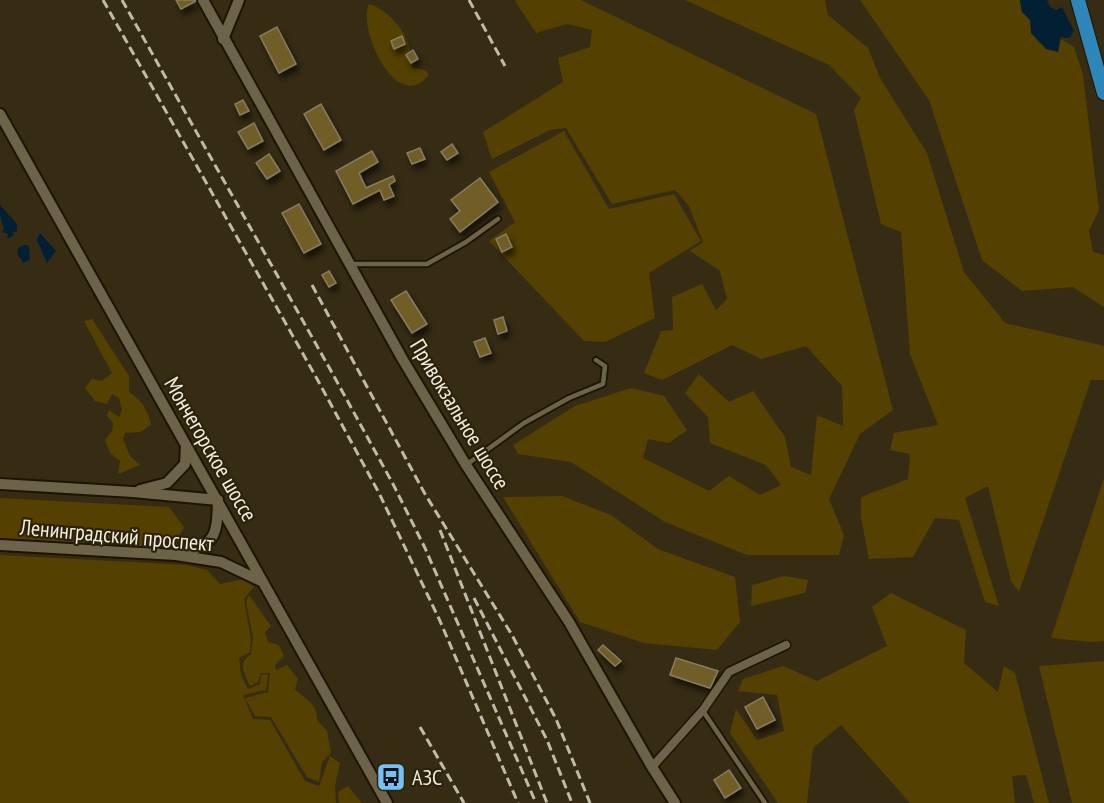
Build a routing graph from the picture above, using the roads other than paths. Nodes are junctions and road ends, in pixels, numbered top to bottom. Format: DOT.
graph roads {
  1 [pos="203,0"];
  2 [pos="239,0"];
  3 [pos="1078,0"];
  4 [pos="223,39"];
  5 [pos="1104,93"];
  6 [pos="0,114"];
  7 [pos="498,219"];
  8 [pos="349,264"];
  9 [pos="596,360"];
  10 [pos="186,446"];
  11 [pos="466,465"];
  12 [pos="0,484"];
  13 [pos="133,492"];
  14 [pos="218,500"];
  15 [pos="0,545"];
  16 [pos="176,555"];
  17 [pos="263,582"];
  18 [pos="786,645"];
  19 [pos="703,711"];
  20 [pos="652,767"];
  21 [pos="387,803"];
  22 [pos="675,803"];
  23 [pos="765,803"];
  1 -- 4 [label="street, Привокзальное шоссе"];
  2 -- 4 [label="street"];
  3 -- 5 [label="highway"];
  4 -- 8 [label="street, Привокзальное шоссе"];
  6 -- 10 [label="street, Мончегорское шоссе"];
  7 -- 8 [label="lane"];
  8 -- 11 [label="street, Привокзальное шоссе"];
  9 -- 11 [label="lane"];
  10 -- 13 [label="street"];
  10 -- 14 [label="street, Мончегорское шоссе"];
  11 -- 20 [label="street, Привокзальное шоссе"];
  12 -- 13 [label="street, Ленинградский проспект"];
  13 -- 14 [label="street, Ленинградский проспект"];
  14 -- 16 [label="street"];
  14 -- 17 [label="street, Мончегорское шоссе"];
  15 -- 16 [label="street, Ленинградский проспект"];
  16 -- 17 [label="street, Ленинградский проспект"];
  17 -- 21 [label="street, Мончегорское шоссе"];
  18 -- 19 [label="street"];
  19 -- 20 [label="street"];
  19 -- 23 [label="lane"];
  20 -- 22 [label="street, Привокзальное шоссе"];
}
